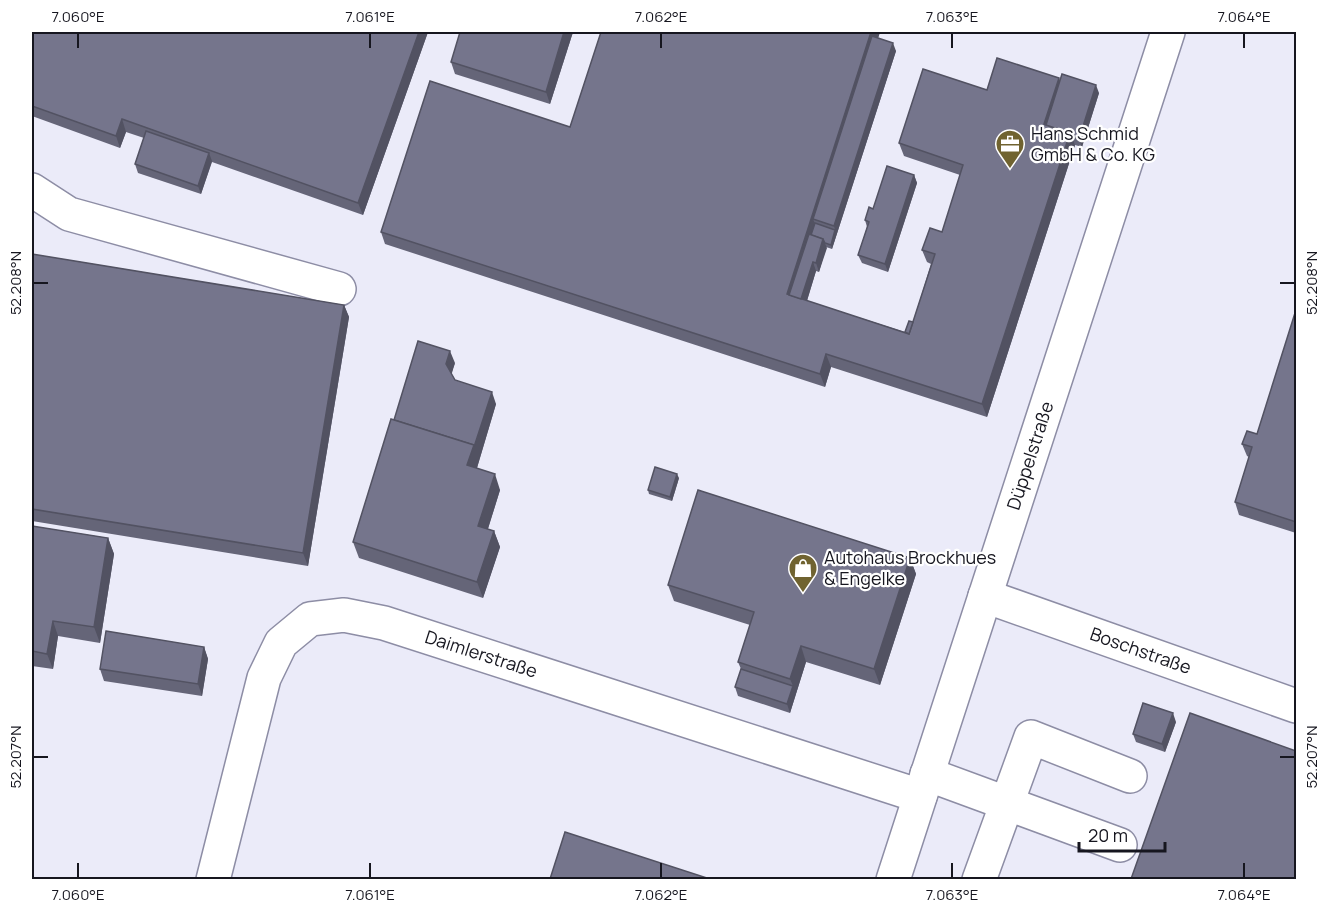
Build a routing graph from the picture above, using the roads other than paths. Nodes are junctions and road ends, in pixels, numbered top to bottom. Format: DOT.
graph roads {
  1 [pos="1168,32"];
  2 [pos="32,190"];
  3 [pos="339,289"];
  4 [pos="985,596"];
  5 [pos="1296,706"];
  6 [pos="1130,776"];
  7 [pos="923,785"];
  8 [pos="1006,803"];
  9 [pos="1120,845"];
  10 [pos="213,879"];
  11 [pos="893,879"];
  12 [pos="979,879"];
  1 -- 4 [label="street, Düppelstraße"];
  2 -- 3 [label="street"];
  4 -- 5 [label="street, Boschstraße"];
  4 -- 7 [label="street, Düppelstraße"];
  6 -- 8 [label="street"];
  7 -- 8 [label="street, Daimlerstraße"];
  7 -- 10 [label="street, Daimlerstraße"];
  7 -- 11 [label="street, Düppelstraße"];
  8 -- 9 [label="street, Daimlerstraße"];
  8 -- 12 [label="street"];
}
